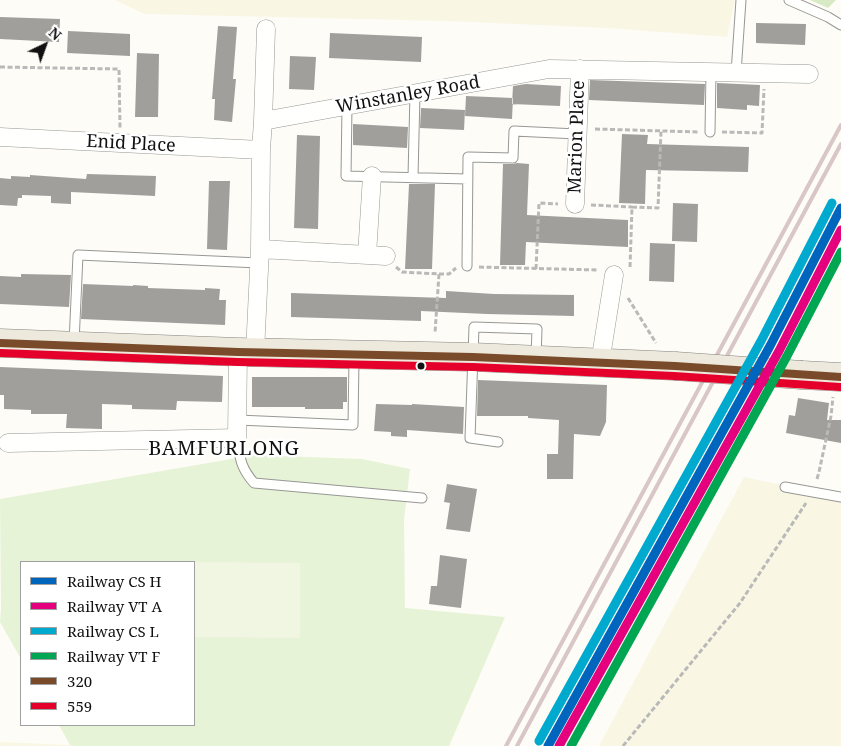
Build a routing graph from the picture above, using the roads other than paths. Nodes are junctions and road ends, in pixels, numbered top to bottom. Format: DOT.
graph roads {
  1 [pos="741,0"];
  2 [pos="789,0"];
  3 [pos="841,25"];
  4 [pos="266,29"];
  5 [pos="580,70"];
  6 [pos="711,72"];
  7 [pos="736,73"];
  8 [pos="809,74"];
  9 [pos="416,93"];
  10 [pos="347,106"];
  11 [pos="263,121"];
  12 [pos="578,132"];
  13 [pos="710,132"];
  14 [pos="0,137"];
  15 [pos="261,150"];
  16 [pos="372,176"];
  17 [pos="413,178"];
  18 [pos="468,179"];
  19 [pos="575,204"];
  20 [pos="367,255"];
  21 [pos="260,256"];
  22 [pos="386,256"];
  23 [pos="467,266"];
  24 [pos="614,275"];
  25 [pos="0,343"];
  26 [pos="74,346"];
  27 [pos="246,352"];
  28 [pos="354,354"];
  29 [pos="473,357"];
  30 [pos="600,363"];
  31 [pos="838,377"];
  32 [pos="238,420"];
  33 [pos="237,438"];
  34 [pos="498,442"];
  35 [pos="8,443"];
  36 [pos="785,487"];
  37 [pos="841,497"];
  38 [pos="422,498"];
  1 -- 7 [label="lane"];
  2 -- 3 [label="lane"];
  4 -- 11 [label="street"];
  5 -- 6 [label="street, Winstanley Road"];
  5 -- 9 [label="street, Winstanley Road"];
  5 -- 12 [label="street, Marion Place"];
  6 -- 7 [label="street, Winstanley Road"];
  6 -- 13 [label="lane"];
  7 -- 8 [label="street, Winstanley Road"];
  9 -- 10 [label="street, Winstanley Road"];
  9 -- 17 [label="lane"];
  10 -- 11 [label="street, Winstanley Road"];
  10 -- 16 [label="lane"];
  11 -- 15 [label="street"];
  12 -- 18 [label="lane"];
  12 -- 19 [label="street, Marion Place"];
  14 -- 15 [label="street, Enid Place"];
  15 -- 21 [label="street"];
  16 -- 17 [label="lane"];
  16 -- 20 [label="street"];
  17 -- 18 [label="lane"];
  18 -- 23 [label="lane"];
  20 -- 21 [label="street"];
  20 -- 22 [label="street"];
  21 -- 26 [label="lane"];
  21 -- 27 [label="street"];
  24 -- 30 [label="street"];
  25 -- 26 [label="main road"];
  26 -- 27 [label="main road"];
  27 -- 28 [label="main road"];
  27 -- 32 [label="street"];
  28 -- 29 [label="main road"];
  28 -- 32 [label="lane"];
  29 -- 30 [label="main road"];
  29 -- 34 [label="lane"];
  30 -- 31 [label="main road, bridge"];
  32 -- 33 [label="street"];
  33 -- 35 [label="street"];
  33 -- 38 [label="lane"];
  36 -- 37 [label="lane"];
}
